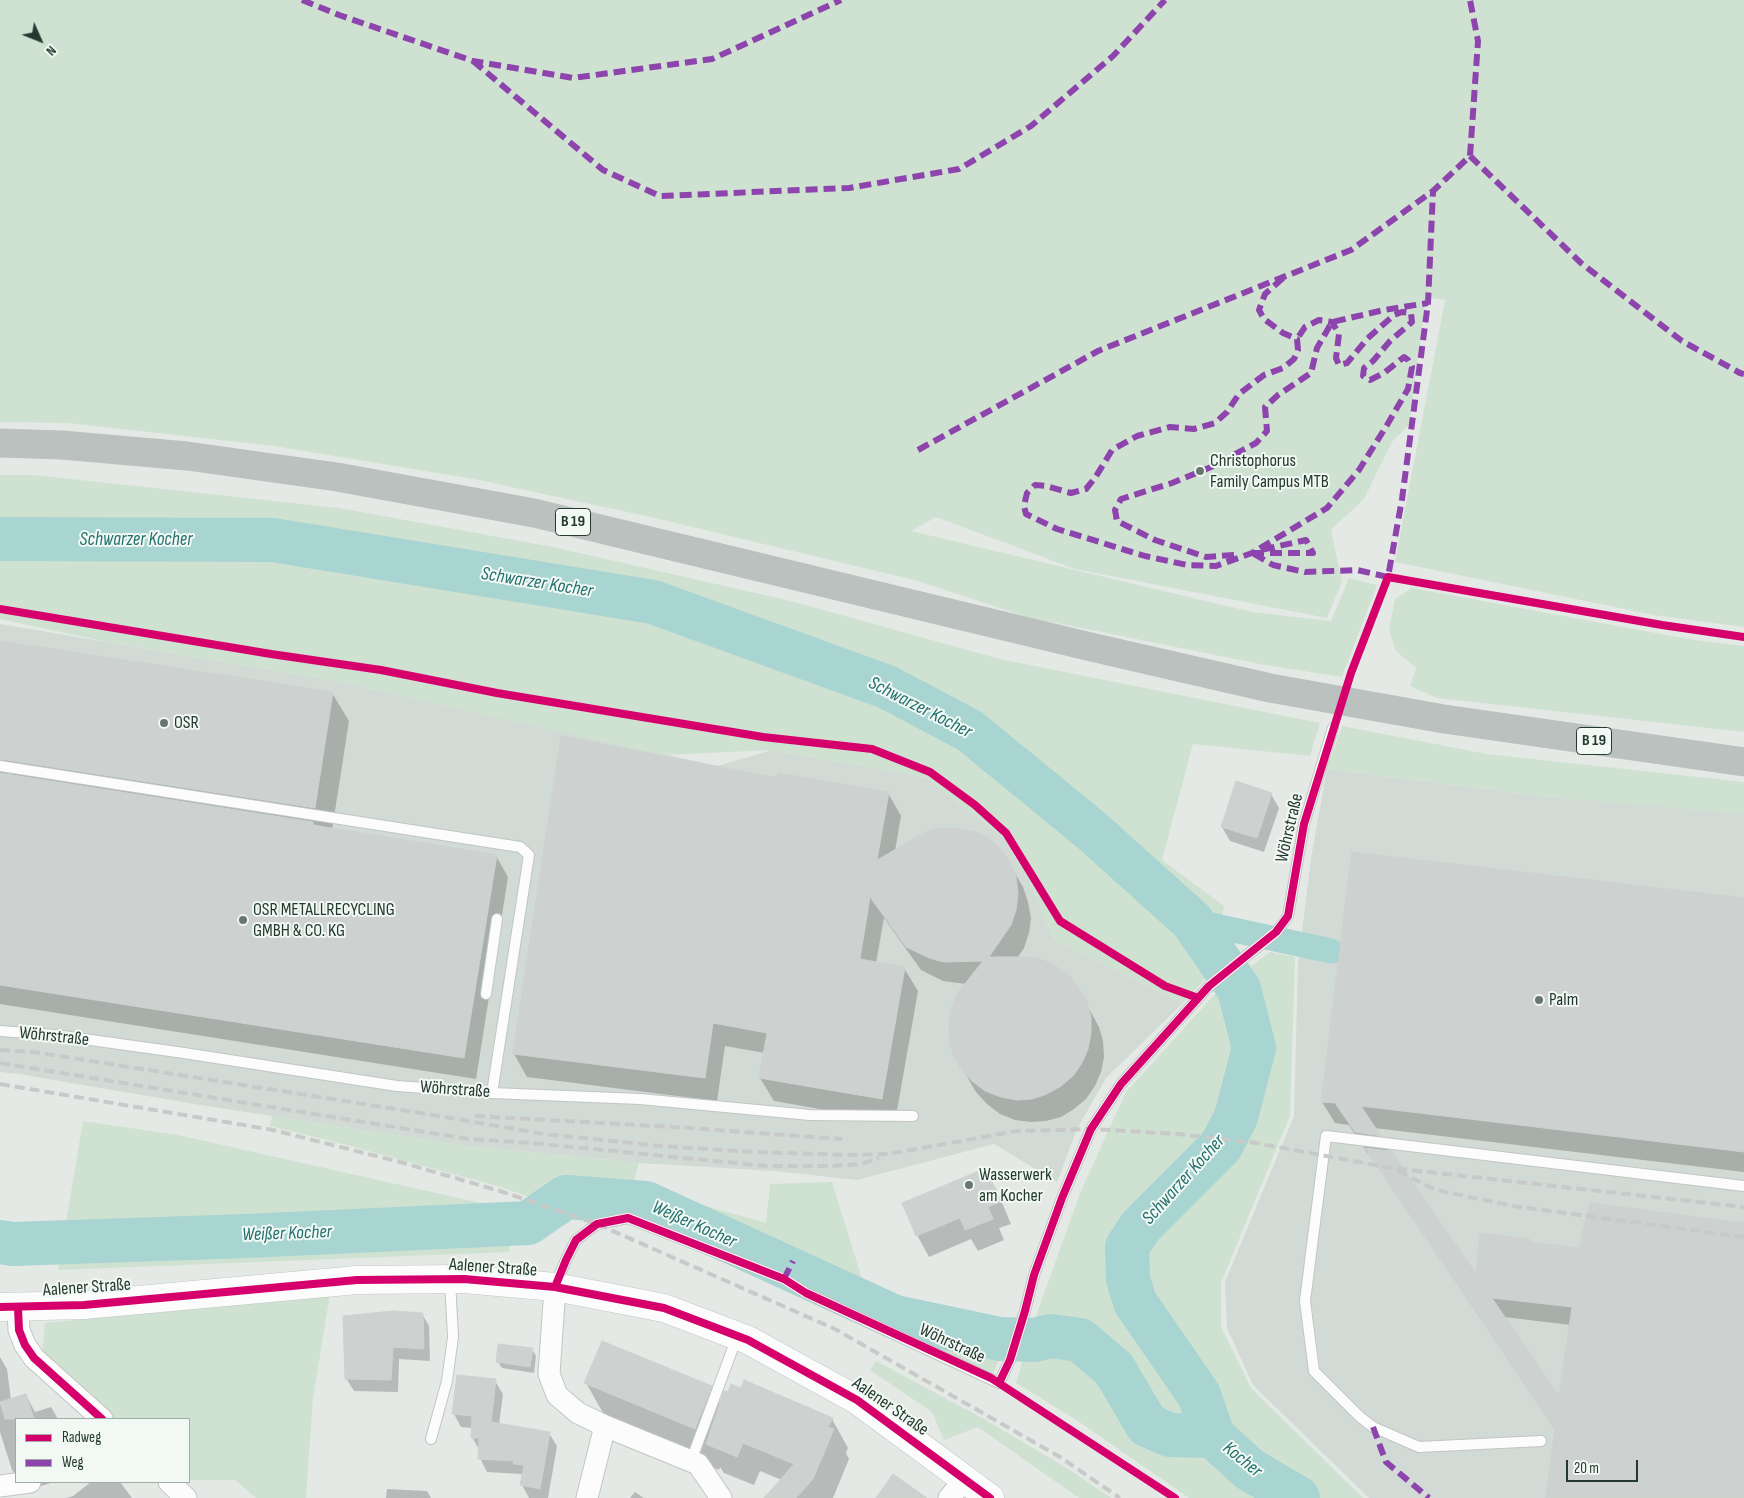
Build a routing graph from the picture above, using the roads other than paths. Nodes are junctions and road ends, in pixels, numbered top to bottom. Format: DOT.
graph roads {
  1 [pos="0,443"];
  2 [pos="1333,728"];
  3 [pos="1744,762"];
  4 [pos="0,766"];
  5 [pos="497,919"];
  6 [pos="486,994"];
  7 [pos="0,1031"];
  8 [pos="492,1093"];
  9 [pos="913,1116"];
  10 [pos="1744,1186"];
  11 [pos="450,1279"];
  12 [pos="555,1287"];
  13 [pos="9,1308"];
  14 [pos="737,1336"];
  15 [pos="101,1418"];
  16 [pos="605,1426"];
  17 [pos="431,1439"];
  18 [pos="1541,1441"];
  19 [pos="691,1461"];
  20 [pos="22,1483"];
  21 [pos="170,1483"];
  22 [pos="0,1486"];
  23 [pos="957,1489"];
  24 [pos="186,1498"];
  25 [pos="588,1498"];
  26 [pos="721,1498"];
  27 [pos="990,1498"];
  1 -- 3 [label="highway, B 19"];
  2 -- 12 [label="lane, Wöhrstraße"];
  4 -- 8 [label="lane"];
  5 -- 6 [label="lane"];
  7 -- 8 [label="lane, Wöhrstraße"];
  8 -- 9 [label="lane, Wöhrstraße"];
  10 -- 18 [label="lane"];
  11 -- 12 [label="street, Aalener Straße"];
  11 -- 13 [label="street, Aalener Straße"];
  11 -- 17 [label="lane"];
  12 -- 14 [label="street, Aalener Straße"];
  12 -- 16 [label="street"];
  13 -- 15 [label="street"];
  14 -- 19 [label="lane"];
  14 -- 23 [label="street, Aalener Straße"];
  16 -- 19 [label="street"];
  16 -- 25 [label="street"];
  19 -- 26 [label="street"];
  20 -- 22 [label="street"];
  21 -- 24 [label="street"];
  23 -- 27 [label="street, Aalener Straße"];
}
